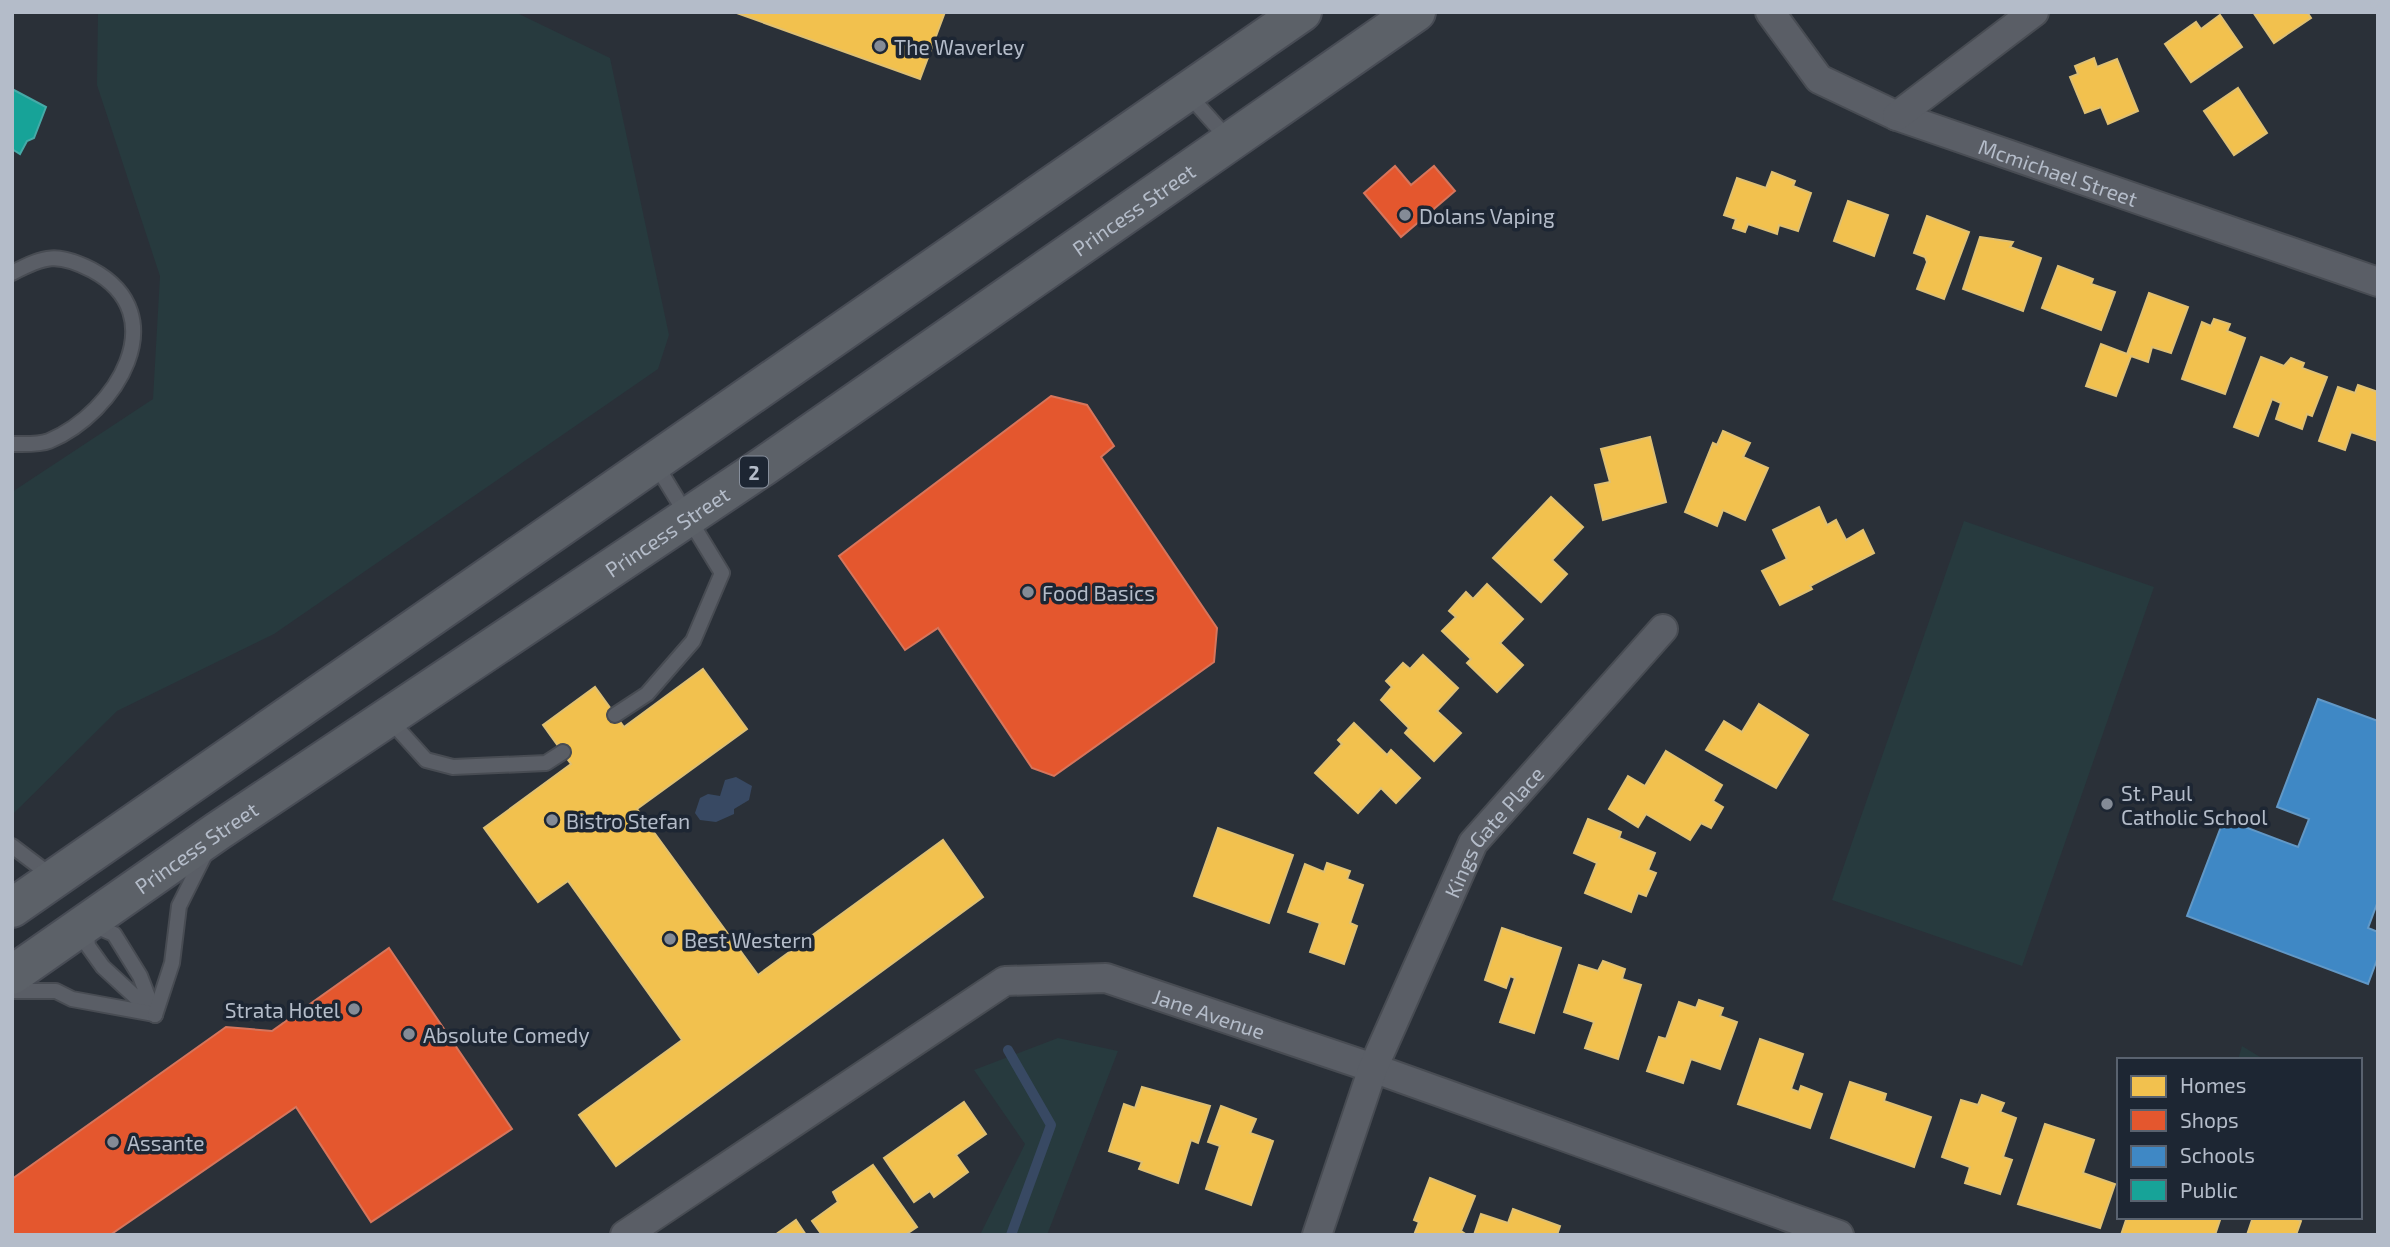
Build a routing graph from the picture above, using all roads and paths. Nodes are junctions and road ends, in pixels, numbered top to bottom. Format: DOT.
graph roads {
  1 [pos="1302,12"];
  2 [pos="1416,12"];
  3 [pos="1770,12"];
  4 [pos="2034,12"];
  5 [pos="1188,93"];
  6 [pos="1897,116"];
  7 [pos="1230,141"];
  8 [pos="12,273"];
  9 [pos="2378,282"];
  10 [pos="12,444"];
  11 [pos="655,462"];
  12 [pos="688,517"];
  13 [pos="1663,629"];
  14 [pos="615,715"];
  15 [pos="388,717"];
  16 [pos="563,752"];
  17 [pos="218,831"];
  18 [pos="12,846"];
  19 [pos="54,877"];
  20 [pos="12,908"];
  21 [pos="86,922"];
  22 [pos="12,975"];
  23 [pos="12,991"];
  24 [pos="155,1015"];
  25 [pos="1373,1068"];
  26 [pos="1836,1234"];
  27 [pos="625,1235"];
  28 [pos="1317,1235"];
  1 -- 5 [label="main road"];
  2 -- 7 [label="main road, Princess Street / 2"];
  3 -- 6 [label="street, Mcmichael Street"];
  4 -- 6 [label="street"];
  5 -- 7 [label="lane"];
  5 -- 11 [label="main road"];
  6 -- 9 [label="street, Mcmichael Street"];
  7 -- 12 [label="main road, Princess Street / 2"];
  8 -- 10 [label="lane"];
  11 -- 12 [label="lane"];
  11 -- 19 [label="main road"];
  12 -- 14 [label="lane"];
  12 -- 15 [label="main road, Princess Street / 2"];
  13 -- 25 [label="street, Kings Gate Place"];
  15 -- 16 [label="lane"];
  15 -- 17 [label="main road, Princess Street / 2"];
  17 -- 21 [label="main road, Princess Street / 2"];
  17 -- 24 [label="lane"];
  18 -- 19 [label="lane"];
  19 -- 20 [label="main road"];
  19 -- 21 [label="main road"];
  21 -- 22 [label="main road, Princess Street / 2"];
  21 -- 24 [label="lane"];
  21 -- 24 [label="lane"];
  23 -- 24 [label="lane"];
  25 -- 26 [label="street, Jane Avenue"];
  25 -- 27 [label="street, Jane Avenue"];
  25 -- 28 [label="street, Kings Gate Place"];
}
